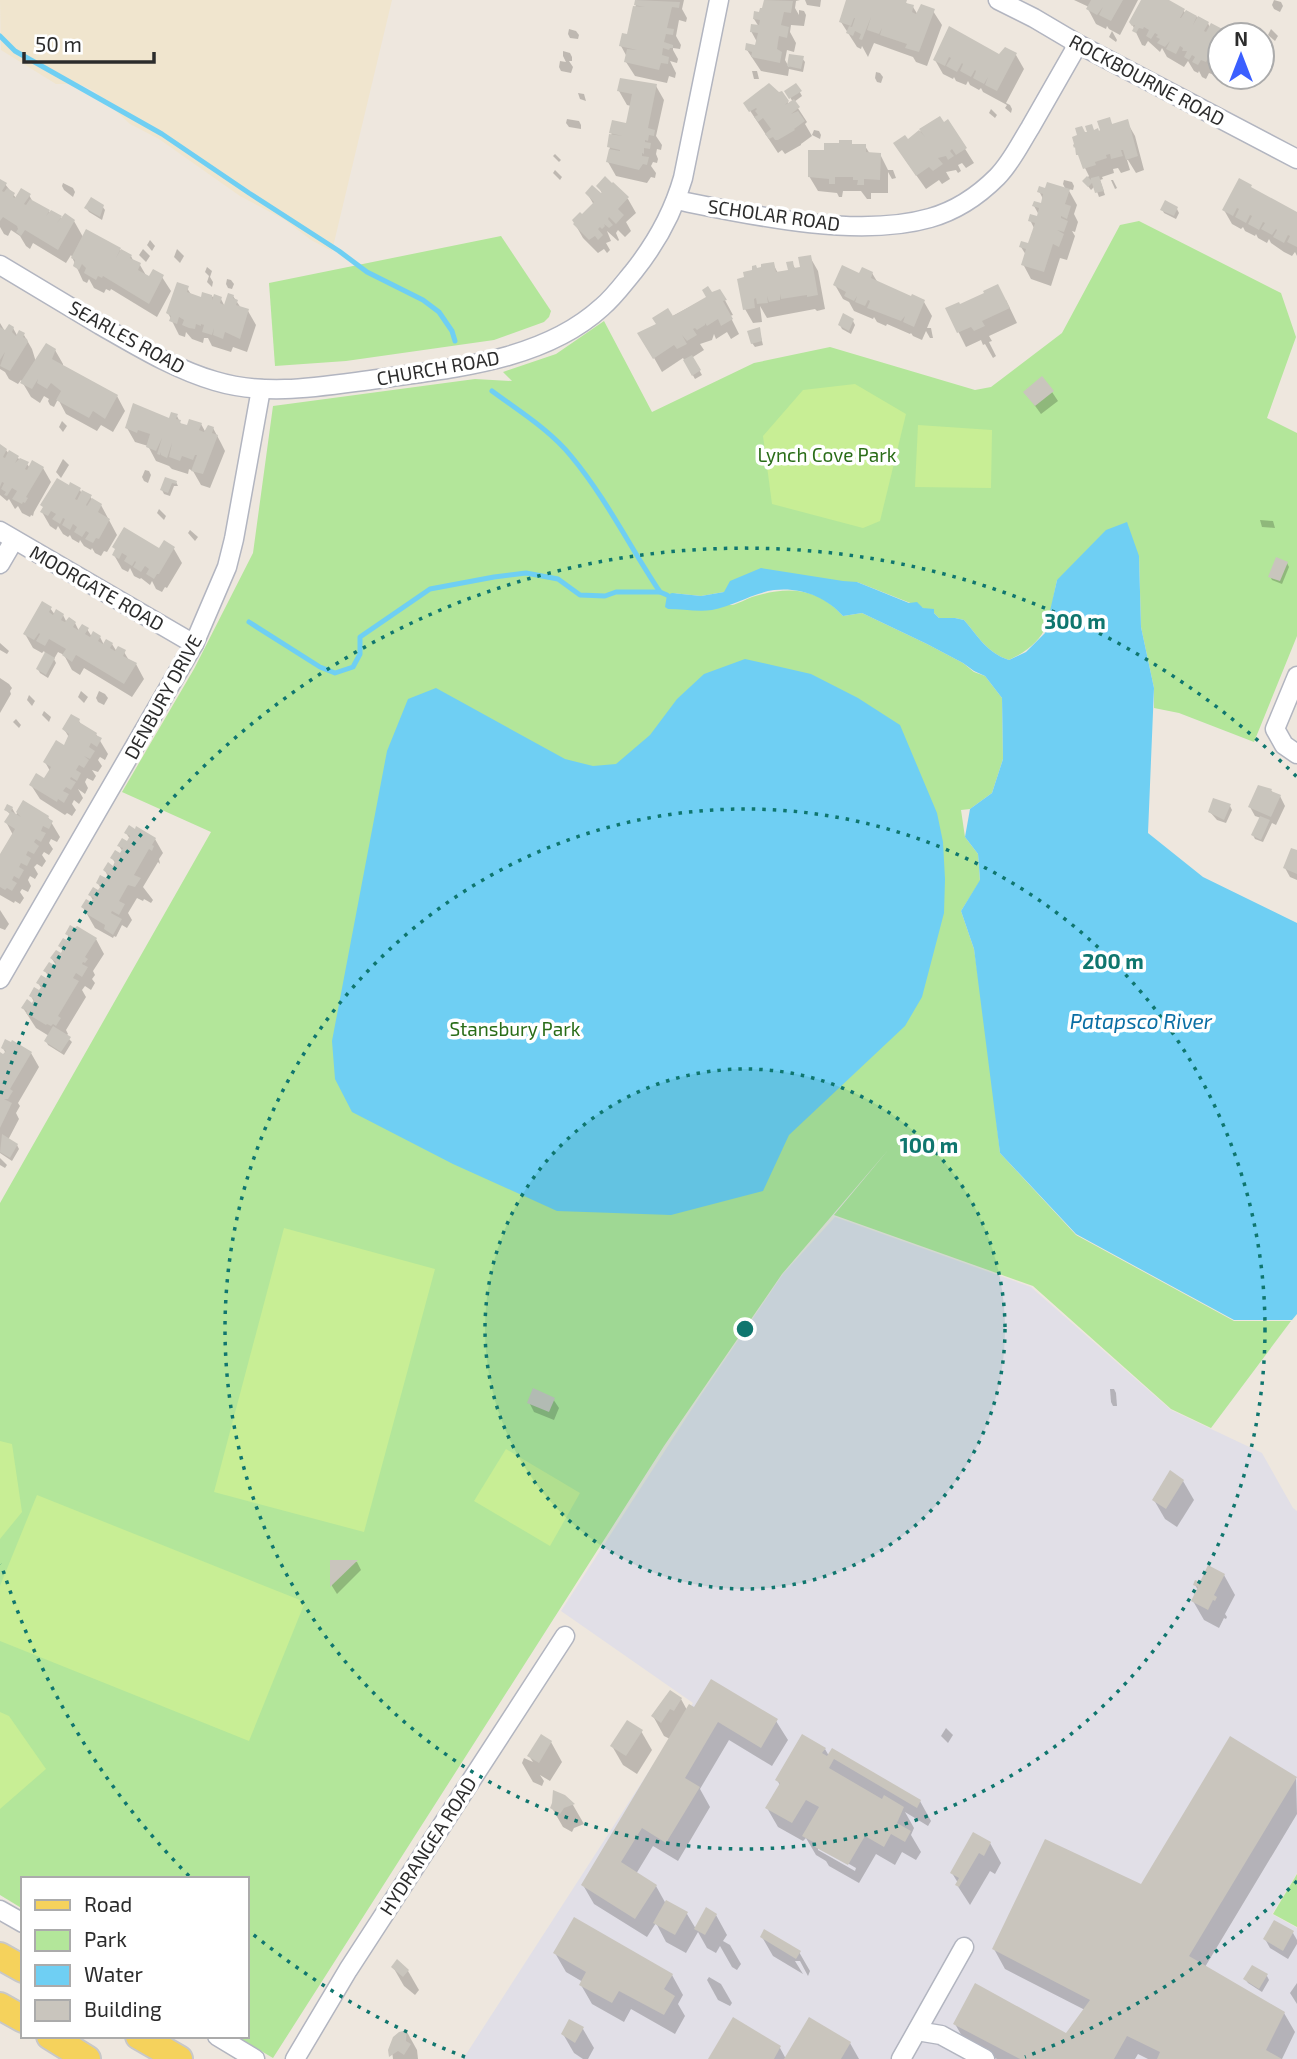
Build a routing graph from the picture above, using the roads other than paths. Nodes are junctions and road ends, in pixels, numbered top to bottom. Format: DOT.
graph roads {
  1 [pos="719,0"];
  2 [pos="998,0"];
  3 [pos="1078,44"];
  4 [pos="1297,159"];
  5 [pos="676,200"];
  6 [pos="0,264"];
  7 [pos="261,389"];
  8 [pos="7,536"];
  9 [pos="0,564"];
  10 [pos="194,644"];
  11 [pos="1297,676"];
  12 [pos="1297,754"];
  13 [pos="0,979"];
  14 [pos="565,1636"];
  15 [pos="0,1910"];
  16 [pos="21,1922"];
  17 [pos="964,1947"];
  18 [pos="0,1956"];
  19 [pos="21,1968"];
  20 [pos="0,2006"];
  21 [pos="21,2018"];
  22 [pos="917,2031"];
  23 [pos="53,2038"];
  24 [pos="142,2038"];
  25 [pos="220,2038"];
  26 [pos="88,2059"];
  27 [pos="179,2059"];
  28 [pos="255,2059"];
  29 [pos="295,2059"];
  30 [pos="901,2059"];
  31 [pos="985,2059"];
  1 -- 5 [label="street, CHURCH ROAD"];
  2 -- 3 [label="street, ROCKBOURNE ROAD"];
  3 -- 4 [label="street, ROCKBOURNE ROAD"];
  3 -- 5 [label="street, SCHOLAR ROAD"];
  5 -- 7 [label="street, CHURCH ROAD"];
  6 -- 7 [label="street, SEARLES ROAD"];
  7 -- 10 [label="street, DENBURY DRIVE"];
  8 -- 9 [label="street"];
  8 -- 10 [label="street, MOORGATE ROAD"];
  10 -- 13 [label="street, DENBURY DRIVE"];
  11 -- 12 [label="street"];
  14 -- 29 [label="street, HYDRANGEA ROAD"];
  15 -- 16 [label="street"];
  17 -- 22 [label="street"];
  18 -- 19 [label="main road"];
  20 -- 21 [label="main road"];
  22 -- 30 [label="street"];
  22 -- 31 [label="street"];
  23 -- 26 [label="main road"];
  24 -- 27 [label="main road"];
  25 -- 28 [label="street"];
}
